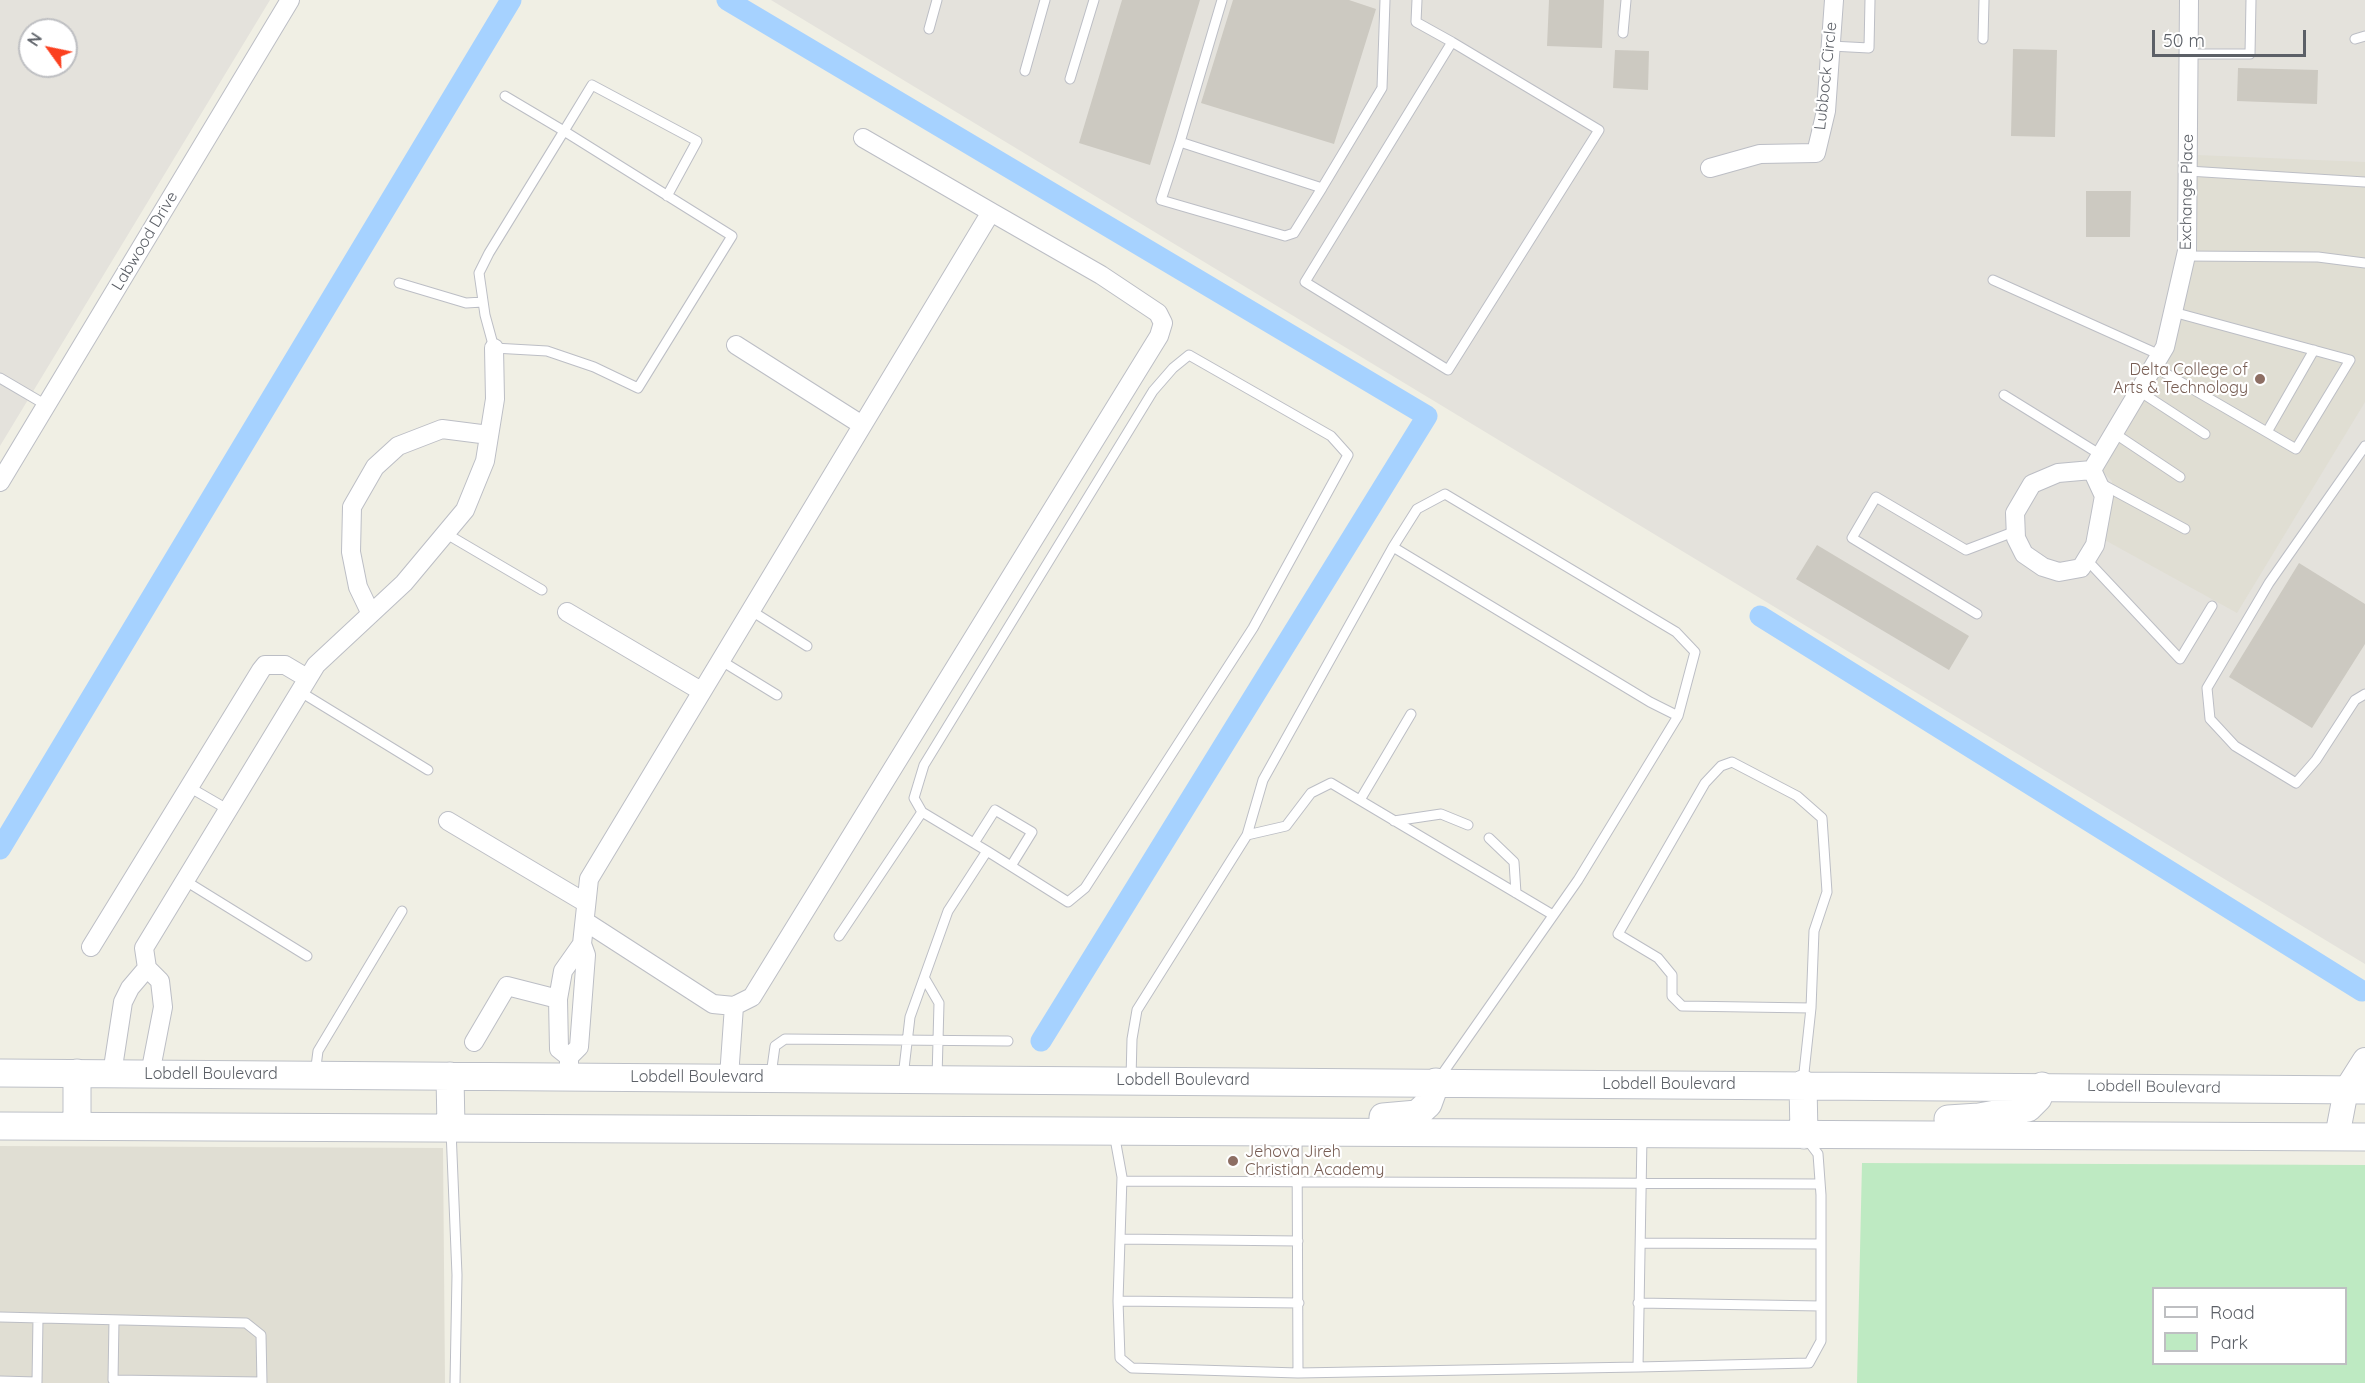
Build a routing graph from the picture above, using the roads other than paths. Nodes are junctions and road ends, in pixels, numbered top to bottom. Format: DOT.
graph roads {
  1 [pos="290,0"];
  2 [pos="937,0"];
  3 [pos="1045,0"];
  4 [pos="1094,0"];
  5 [pos="1222,0"];
  6 [pos="1385,0"];
  7 [pos="1417,0"];
  8 [pos="1626,0"];
  9 [pos="1834,0"];
  10 [pos="1870,0"];
  11 [pos="1984,0"];
  12 [pos="2189,0"];
  13 [pos="2251,0"];
  14 [pos="929,29"];
  15 [pos="1623,33"];
  16 [pos="1983,39"];
  17 [pos="1452,42"];
  18 [pos="1831,46"];
  19 [pos="2188,54"];
  20 [pos="1025,71"];
  21 [pos="1070,79"];
  22 [pos="505,96"];
  23 [pos="564,131"];
  24 [pos="862,138"];
  25 [pos="1180,142"];
  26 [pos="1710,168"];
  27 [pos="2188,171"];
  28 [pos="2365,182"];
  29 [pos="1322,188"];
  30 [pos="667,196"];
  31 [pos="990,212"];
  32 [pos="2186,256"];
  33 [pos="2365,264"];
  34 [pos="1993,280"];
  35 [pos="399,283"];
  36 [pos="483,302"];
  37 [pos="2173,312"];
  38 [pos="735,345"];
  39 [pos="494,348"];
  40 [pos="2314,350"];
  41 [pos="2157,361"];
  42 [pos="0,378"];
  43 [pos="2139,391"];
  44 [pos="2004,395"];
  45 [pos="46,405"];
  46 [pos="862,425"];
  47 [pos="2267,432"];
  48 [pos="2114,433"];
  49 [pos="2205,434"];
  50 [pos="489,435"];
  51 [pos="2365,446"];
  52 [pos="2097,469"];
  53 [pos="2180,477"];
  54 [pos="0,482"];
  55 [pos="2185,529"];
  56 [pos="2016,531"];
  57 [pos="445,533"];
  58 [pos="1393,547"];
  59 [pos="2086,559"];
  60 [pos="542,590"];
  61 [pos="2212,606"];
  62 [pos="750,610"];
  63 [pos="370,612"];
  64 [pos="567,612"];
  65 [pos="1977,614"];
  66 [pos="807,646"];
  67 [pos="720,660"];
  68 [pos="303,684"];
  69 [pos="701,691"];
  70 [pos="2365,694"];
  71 [pos="777,695"];
  72 [pos="1411,714"];
  73 [pos="1678,716"];
  74 [pos="428,770"];
  75 [pos="189,787"];
  76 [pos="1360,800"];
  77 [pos="227,809"];
  78 [pos="922,812"];
  79 [pos="448,821"];
  80 [pos="1394,821"];
  81 [pos="1468,825"];
  82 [pos="1247,835"];
  83 [pos="1489,838"];
  84 [pos="974,843"];
  85 [pos="987,851"];
  86 [pos="1011,866"];
  87 [pos="184,880"];
  88 [pos="1516,893"];
  89 [pos="586,903"];
  90 [pos="402,910"];
  91 [pos="1553,915"];
  92 [pos="586,922"];
  93 [pos="839,936"];
  94 [pos="582,944"];
  95 [pos="91,947"];
  96 [pos="307,956"];
  97 [pos="147,968"];
  98 [pos="925,979"];
  99 [pos="584,987"];
  100 [pos="559,993"];
  101 [pos="734,1006"];
  102 [pos="1811,1008"];
  103 [pos="558,1018"];
  104 [pos="579,1018"];
  105 [pos="907,1040"];
  106 [pos="940,1040"];
  107 [pos="1008,1041"];
  108 [pos="474,1042"];
  109 [pos="2365,1060"];
  110 [pos="569,1066"];
  111 [pos="0,1073"];
  112 [pos="77,1073"];
  113 [pos="112,1074"];
  114 [pos="150,1074"];
  115 [pos="315,1075"];
  116 [pos="450,1076"];
  117 [pos="729,1077"];
  118 [pos="770,1078"];
  119 [pos="903,1078"];
  120 [pos="937,1079"];
  121 [pos="1131,1080"];
  122 [pos="1436,1082"];
  123 [pos="1803,1084"];
  124 [pos="2042,1086"];
  125 [pos="2355,1090"];
  126 [pos="0,1126"];
  127 [pos="77,1126"];
  128 [pos="451,1128"];
  129 [pos="1114,1131"];
  130 [pos="1304,1132"];
  131 [pos="1642,1134"];
  132 [pos="1804,1135"];
  133 [pos="1910,1135"];
  134 [pos="2337,1137"];
  135 [pos="2365,1137"];
  136 [pos="1122,1181"];
  137 [pos="1298,1182"];
  138 [pos="1642,1183"];
  139 [pos="1820,1184"];
  140 [pos="1120,1239"];
  141 [pos="1298,1241"];
  142 [pos="1641,1243"];
  143 [pos="1821,1244"];
  144 [pos="1118,1301"];
  145 [pos="1299,1303"];
  146 [pos="1638,1303"];
  147 [pos="1821,1306"];
  148 [pos="0,1317"];
  149 [pos="38,1318"];
  150 [pos="114,1320"];
  151 [pos="1638,1367"];
  152 [pos="1298,1373"];
  153 [pos="0,1381"];
  154 [pos="37,1382"];
  155 [pos="262,1382"];
  156 [pos="454,1383"];
  1 -- 45 [label="street, Labwood Drive"];
  2 -- 14 [label="lane"];
  3 -- 20 [label="lane"];
  4 -- 21 [label="lane"];
  5 -- 25 [label="lane"];
  6 -- 29 [label="lane"];
  7 -- 17 [label="lane"];
  8 -- 15 [label="lane"];
  9 -- 18 [label="street, Lubbock Circle"];
  10 -- 18 [label="lane"];
  11 -- 16 [label="lane"];
  12 -- 19 [label="street, Exchange Place"];
  13 -- 19 [label="lane"];
  17 -- 17 [label="lane"];
  18 -- 26 [label="street, Lubbock Circle"];
  19 -- 27 [label="street, Exchange Place"];
  22 -- 23 [label="lane"];
  23 -- 30 [label="lane"];
  23 -- 30 [label="lane"];
  23 -- 36 [label="lane"];
  24 -- 31 [label="street"];
  25 -- 29 [label="lane"];
  25 -- 29 [label="lane"];
  27 -- 28 [label="lane"];
  27 -- 32 [label="street, Exchange Place"];
  30 -- 39 [label="lane"];
  31 -- 46 [label="street"];
  31 -- 101 [label="street"];
  32 -- 33 [label="lane"];
  32 -- 37 [label="street, Exchange Place"];
  34 -- 41 [label="lane"];
  35 -- 36 [label="lane"];
  36 -- 39 [label="lane"];
  37 -- 40 [label="lane"];
  37 -- 41 [label="street, Exchange Place"];
  38 -- 46 [label="street"];
  39 -- 50 [label="street"];
  40 -- 47 [label="lane"];
  40 -- 47 [label="lane"];
  41 -- 43 [label="street, Exchange Place"];
  41 -- 47 [label="lane"];
  42 -- 45 [label="lane"];
  43 -- 48 [label="street, Exchange Place"];
  43 -- 49 [label="lane"];
  44 -- 52 [label="lane"];
  45 -- 54 [label="street, Labwood Drive"];
  46 -- 62 [label="street"];
  48 -- 52 [label="street, Exchange Place"];
  48 -- 53 [label="lane"];
  50 -- 57 [label="street"];
  50 -- 63 [label="street"];
  51 -- 70 [label="lane"];
  52 -- 55 [label="lane"];
  52 -- 56 [label="street"];
  52 -- 59 [label="street"];
  56 -- 59 [label="street"];
  56 -- 65 [label="lane"];
  57 -- 60 [label="lane"];
  57 -- 63 [label="street"];
  58 -- 73 [label="lane"];
  58 -- 73 [label="lane"];
  58 -- 82 [label="lane"];
  59 -- 61 [label="lane"];
  62 -- 66 [label="lane"];
  62 -- 67 [label="street"];
  63 -- 68 [label="street"];
  64 -- 69 [label="street"];
  67 -- 69 [label="street"];
  67 -- 71 [label="lane"];
  68 -- 74 [label="lane"];
  68 -- 75 [label="street"];
  68 -- 77 [label="street"];
  69 -- 89 [label="street"];
  72 -- 76 [label="lane"];
  73 -- 91 [label="lane"];
  75 -- 77 [label="lane"];
  75 -- 95 [label="street"];
  76 -- 80 [label="lane"];
  76 -- 82 [label="lane"];
  77 -- 87 [label="street"];
  78 -- 84 [label="lane"];
  78 -- 86 [label="lane"];
  78 -- 93 [label="lane"];
  79 -- 89 [label="street"];
  80 -- 81 [label="lane"];
  80 -- 88 [label="lane"];
  82 -- 121 [label="lane"];
  83 -- 88 [label="lane"];
  84 -- 85 [label="lane"];
  84 -- 86 [label="lane"];
  85 -- 86 [label="lane"];
  85 -- 98 [label="lane"];
  87 -- 96 [label="lane"];
  87 -- 97 [label="street"];
  88 -- 91 [label="lane"];
  89 -- 92 [label="street"];
  90 -- 115 [label="lane"];
  91 -- 122 [label="lane"];
  92 -- 94 [label="street"];
  92 -- 101 [label="street"];
  94 -- 99 [label="street"];
  94 -- 100 [label="street"];
  97 -- 113 [label="street"];
  97 -- 114 [label="street"];
  98 -- 105 [label="lane"];
  98 -- 106 [label="lane"];
  99 -- 100 [label="street"];
  99 -- 104 [label="street"];
  100 -- 103 [label="street"];
  100 -- 108 [label="street"];
  101 -- 117 [label="street"];
  102 -- 102 [label="lane"];
  102 -- 123 [label="lane"];
  103 -- 104 [label="street"];
  103 -- 110 [label="street"];
  104 -- 110 [label="street"];
  105 -- 106 [label="lane"];
  105 -- 118 [label="lane"];
  105 -- 119 [label="lane"];
  106 -- 107 [label="lane"];
  106 -- 120 [label="lane"];
  109 -- 125 [label="street"];
  110 -- 116 [label="main road, Lobdell Boulevard"];
  110 -- 117 [label="main road, Lobdell Boulevard"];
  111 -- 112 [label="main road, Lobdell Boulevard"];
  112 -- 113 [label="main road, Lobdell Boulevard"];
  112 -- 127 [label="main road"];
  113 -- 114 [label="main road, Lobdell Boulevard"];
  114 -- 115 [label="main road, Lobdell Boulevard"];
  115 -- 116 [label="main road, Lobdell Boulevard"];
  116 -- 128 [label="main road"];
  117 -- 118 [label="main road, Lobdell Boulevard"];
  118 -- 119 [label="main road, Lobdell Boulevard"];
  119 -- 120 [label="main road, Lobdell Boulevard"];
  120 -- 121 [label="main road, Lobdell Boulevard"];
  121 -- 122 [label="main road, Lobdell Boulevard"];
  122 -- 123 [label="main road, Lobdell Boulevard"];
  122 -- 130 [label="main road"];
  123 -- 124 [label="main road, Lobdell Boulevard"];
  123 -- 132 [label="main road"];
  124 -- 125 [label="main road, Lobdell Boulevard"];
  124 -- 133 [label="main road"];
  125 -- 134 [label="street"];
  126 -- 127 [label="main road"];
  127 -- 128 [label="main road"];
  128 -- 129 [label="main road"];
  128 -- 156 [label="lane"];
  129 -- 130 [label="main road"];
  129 -- 136 [label="lane"];
  130 -- 131 [label="main road"];
  130 -- 137 [label="lane"];
  131 -- 132 [label="main road"];
  131 -- 138 [label="lane"];
  132 -- 133 [label="main road"];
  132 -- 139 [label="lane"];
  133 -- 134 [label="main road"];
  134 -- 135 [label="main road"];
  136 -- 137 [label="lane"];
  136 -- 140 [label="lane"];
  137 -- 138 [label="lane"];
  137 -- 141 [label="lane"];
  138 -- 139 [label="lane"];
  138 -- 142 [label="lane"];
  139 -- 143 [label="lane"];
  140 -- 141 [label="lane"];
  140 -- 144 [label="lane"];
  141 -- 145 [label="lane"];
  142 -- 143 [label="lane"];
  142 -- 146 [label="lane"];
  143 -- 147 [label="lane"];
  144 -- 145 [label="lane"];
  144 -- 152 [label="lane"];
  145 -- 152 [label="lane"];
  146 -- 147 [label="lane"];
  146 -- 151 [label="lane"];
  147 -- 151 [label="lane"];
  148 -- 149 [label="lane"];
  149 -- 150 [label="lane"];
  149 -- 154 [label="lane"];
  150 -- 155 [label="lane"];
  150 -- 155 [label="lane"];
  151 -- 152 [label="lane"];
  153 -- 154 [label="lane"];
}
